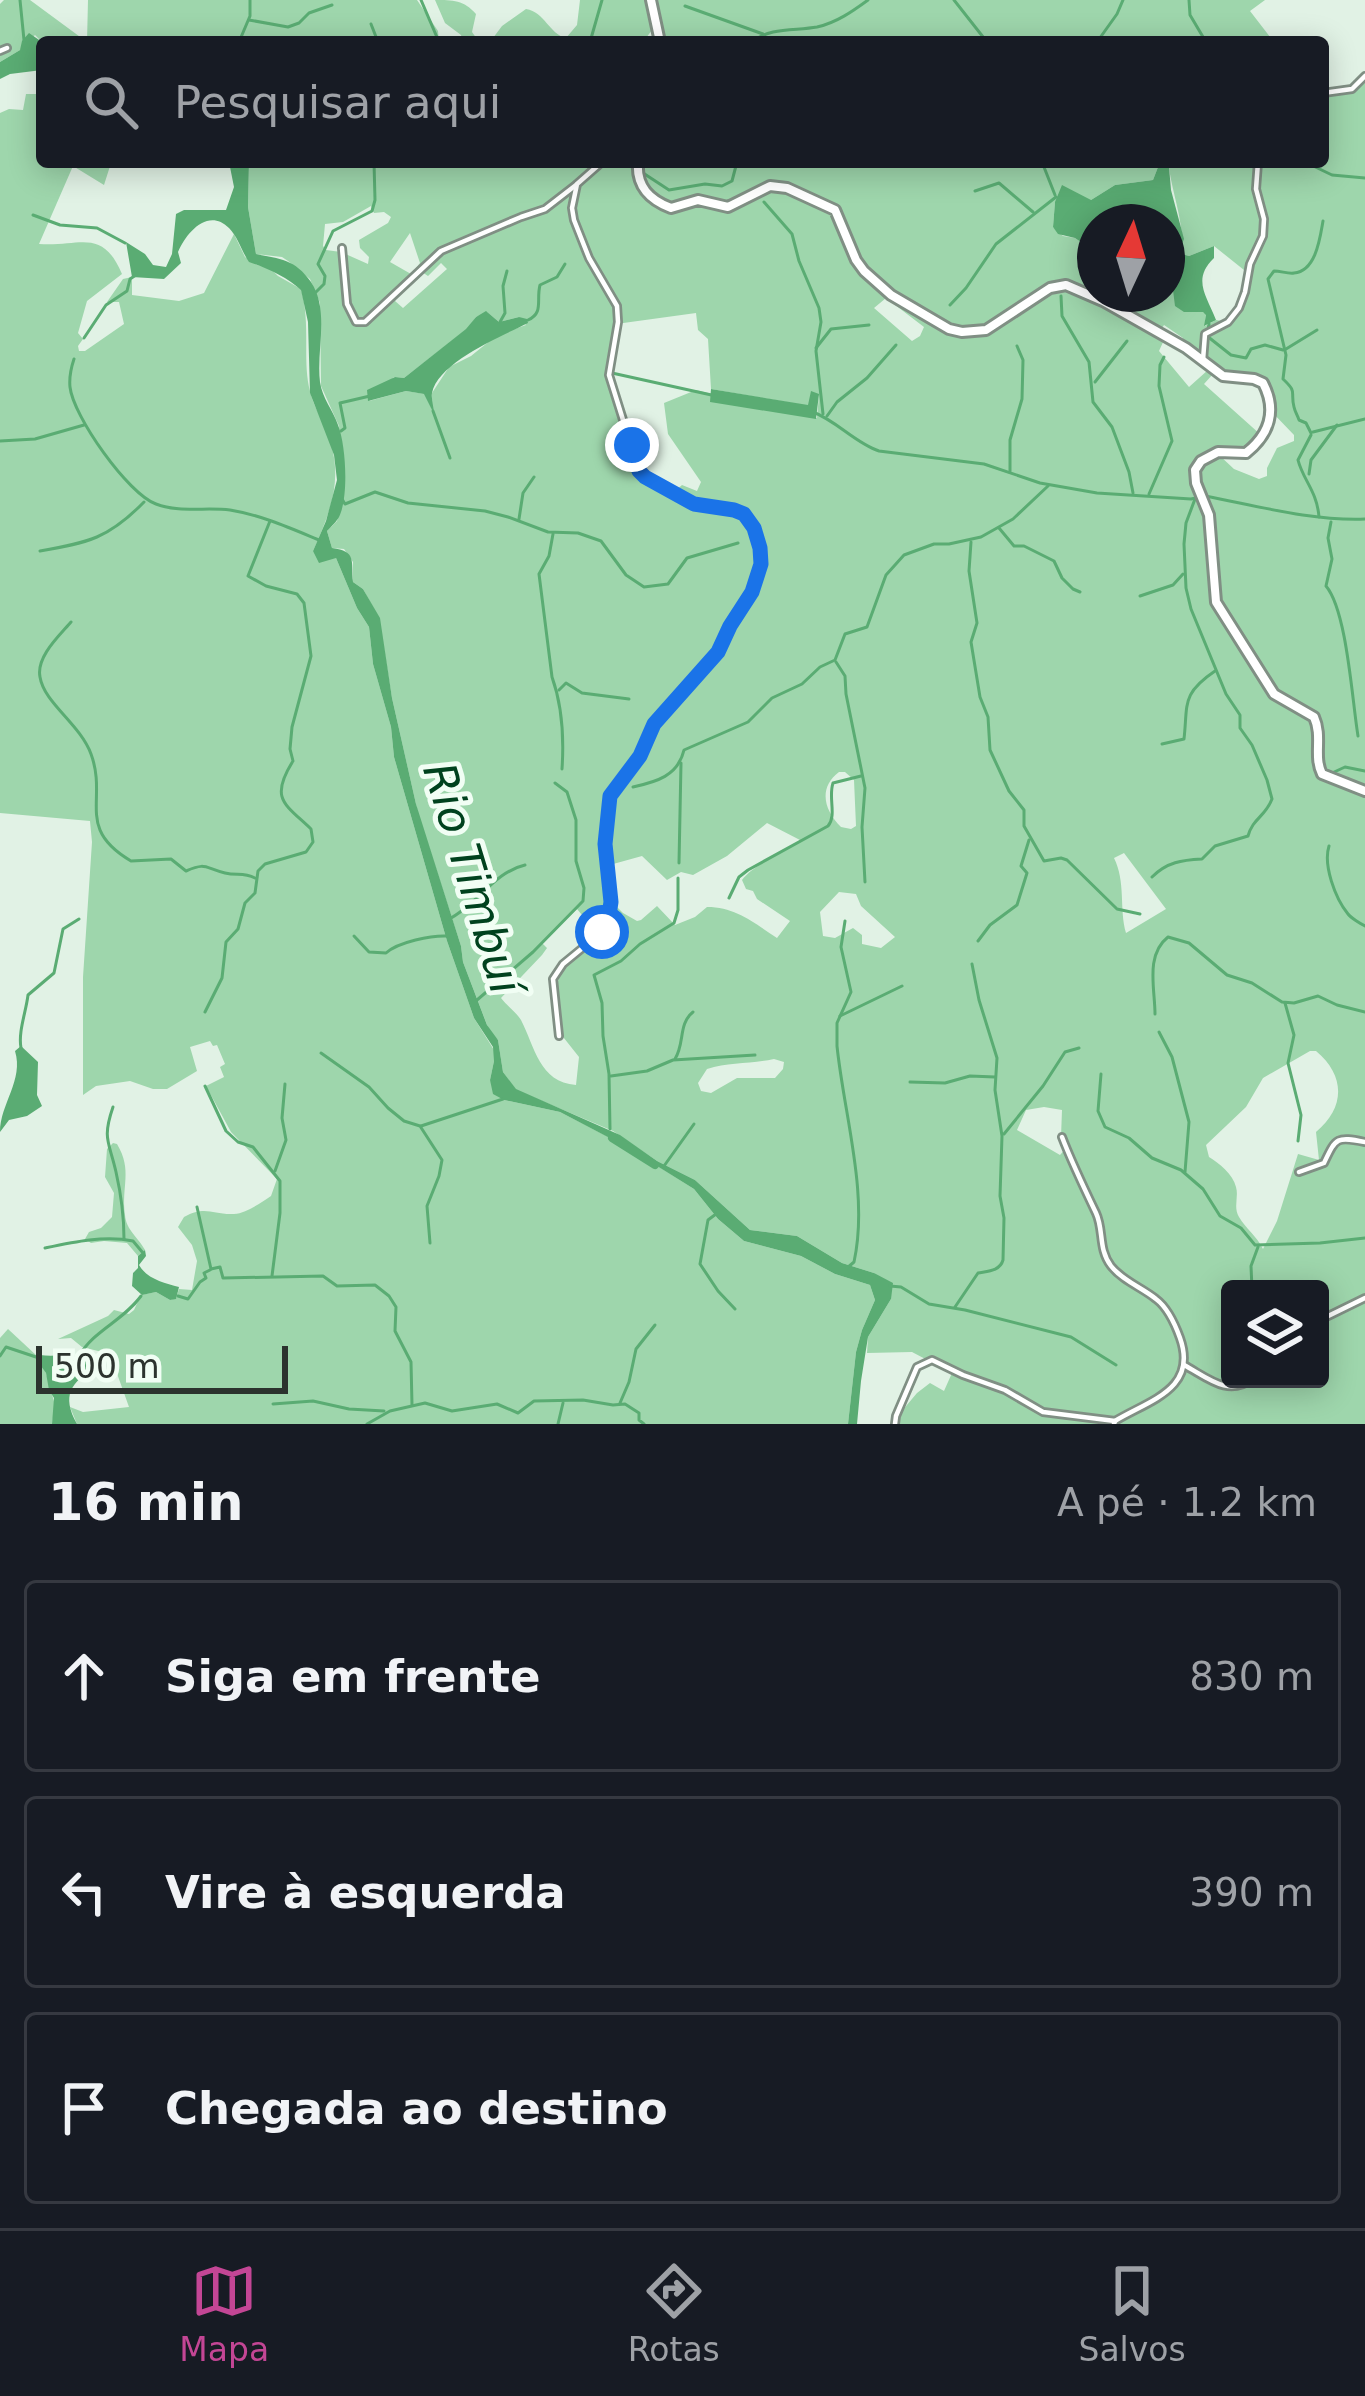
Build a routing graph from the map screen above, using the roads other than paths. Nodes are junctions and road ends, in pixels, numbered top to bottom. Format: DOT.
graph roads {
  1 [pos="651,0"];
  2 [pos="659,36"];
  3 [pos="1365,76"];
  4 [pos="1329,92"];
  5 [pos="595,168"];
  6 [pos="639,168"];
  7 [pos="1258,168"];
  8 [pos="577,184"];
  9 [pos="342,248"];
  10 [pos="1203,361"];
  11 [pos="1365,791"];
  12 [pos="559,1036"];
  13 [pos="1062,1137"];
  14 [pos="1365,1142"];
  15 [pos="1299,1172"];
  16 [pos="1365,1298"];
  17 [pos="1329,1313"];
  18 [pos="1184,1365"];
  19 [pos="1221,1386"];
  20 [pos="1114,1423"];
  21 [pos="895,1424"];
  1 -- 2 [label="street"];
  3 -- 4 [label="street"];
  5 -- 8 [label="street"];
  6 -- 10 [label="street"];
  7 -- 10 [label="street"];
  8 -- 9 [label="street"];
  8 -- 12 [label="street"];
  10 -- 11 [label="street"];
  13 -- 18 [label="street"];
  14 -- 15 [label="street"];
  16 -- 17 [label="street"];
  18 -- 19 [label="street"];
  18 -- 20 [label="street"];
  20 -- 21 [label="street"];
}
